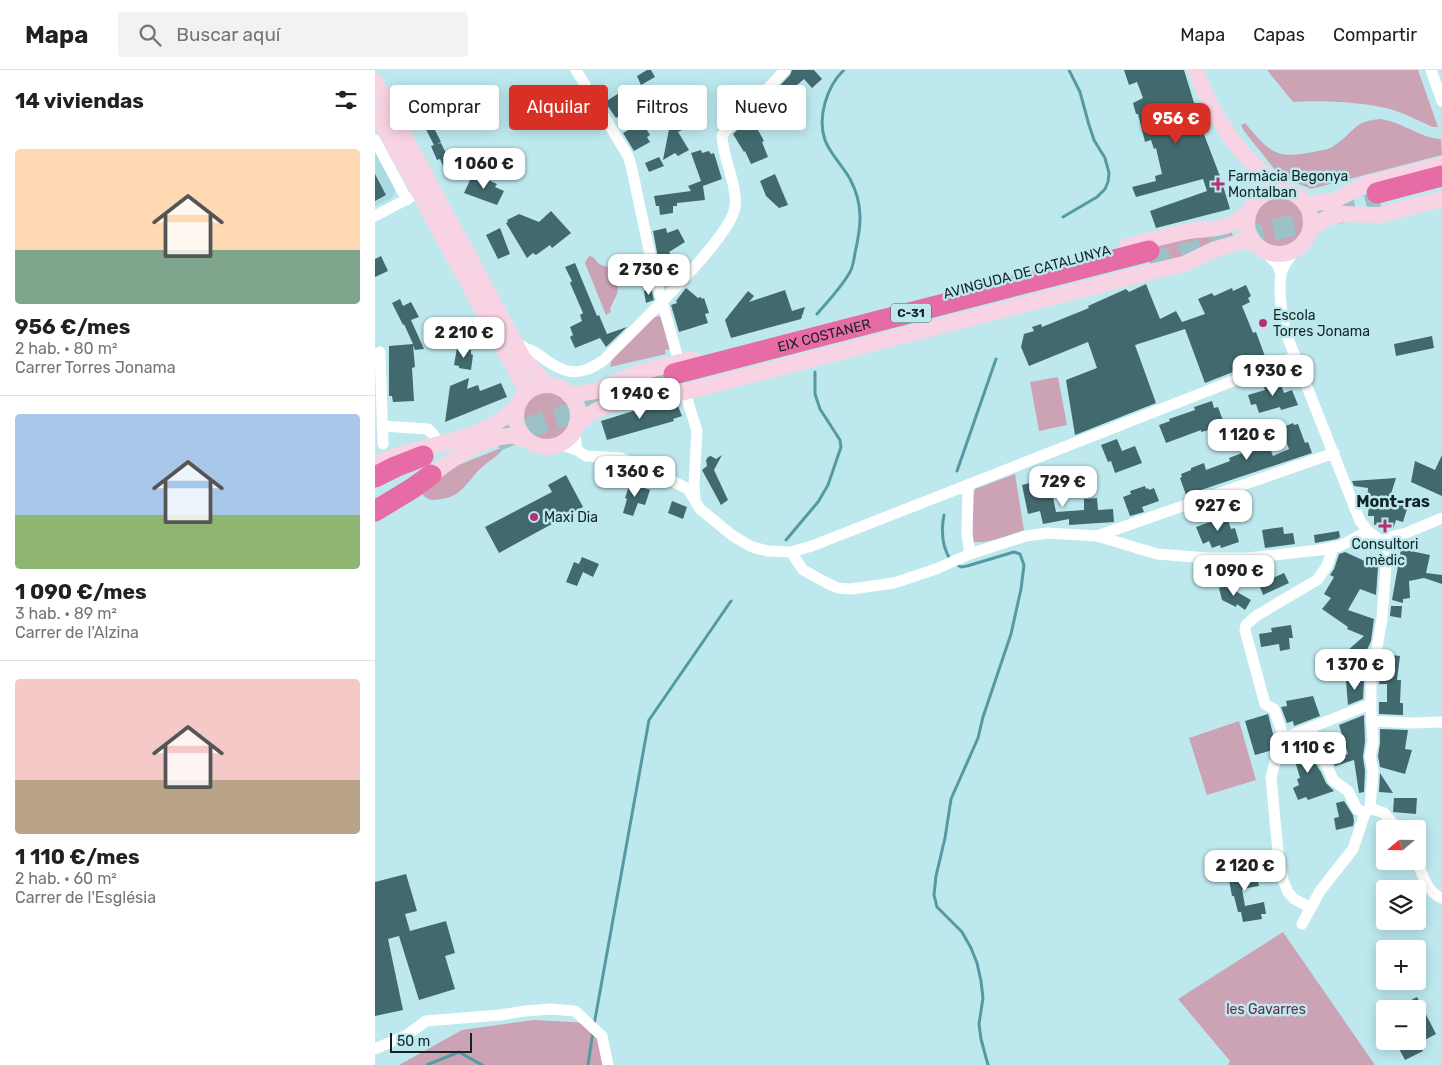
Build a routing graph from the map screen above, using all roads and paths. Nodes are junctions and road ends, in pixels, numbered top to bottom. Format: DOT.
graph roads {
  1 [pos="576,70"];
  2 [pos="785,70"];
  3 [pos="1196,70"];
  4 [pos="1431,70"];
  5 [pos="375,81"];
  6 [pos="1442,101"];
  7 [pos="375,111"];
  8 [pos="375,140"];
  9 [pos="1442,165"];
  10 [pos="1254,167"];
  11 [pos="1442,176"];
  12 [pos="1442,187"];
  13 [pos="1284,191"];
  14 [pos="413,196"];
  15 [pos="1442,199"];
  16 [pos="1305,204"];
  17 [pos="1252,207"];
  18 [pos="375,216"];
  19 [pos="1310,230"];
  20 [pos="1260,247"];
  21 [pos="1295,250"];
  22 [pos="1149,257"];
  23 [pos="1281,274"];
  24 [pos="662,301"];
  25 [pos="515,342"];
  26 [pos="380,352"];
  27 [pos="1294,357"];
  28 [pos="680,378"];
  29 [pos="547,384"];
  30 [pos="527,392"];
  31 [pos="569,395"];
  32 [pos="517,406"];
  33 [pos="382,426"];
  34 [pos="575,427"];
  35 [pos="527,440"];
  36 [pos="383,444"];
  37 [pos="559,444"];
  38 [pos="577,450"];
  39 [pos="1334,453"];
  40 [pos="430,461"];
  41 [pos="375,464"];
  42 [pos="375,477"];
  43 [pos="968,485"];
  44 [pos="375,496"];
  45 [pos="695,500"];
  46 [pos="375,511"];
  47 [pos="1442,518"];
  48 [pos="1125,527"];
  49 [pos="1367,531"];
  50 [pos="1097,536"];
  51 [pos="1388,538"];
  52 [pos="1121,544"];
  53 [pos="1333,548"];
  54 [pos="791,552"];
  55 [pos="965,557"];
  56 [pos="1371,704"];
  57 [pos="1371,721"];
  58 [pos="1442,722"];
  59 [pos="1311,728"];
  60 [pos="1284,738"];
  61 [pos="1367,811"];
  62 [pos="1390,820"];
  63 [pos="1421,870"];
  64 [pos="1442,898"];
  65 [pos="1311,908"];
  66 [pos="1302,924"];
  67 [pos="375,1049"];
  68 [pos="608,1065"];
  1 -- 24 [label="street"];
  2 -- 24 [label="street"];
  3 -- 10 [label="main road"];
  4 -- 6 [label="street"];
  5 -- 25 [label="main road"];
  7 -- 14 [label="main road"];
  8 -- 14 [label="street"];
  9 -- 16 [label="main road"];
  10 -- 13 [label="main road"];
  10 -- 17 [label="main road"];
  11 -- 12 [label="highway"];
  13 -- 16 [label="main road"];
  13 -- 17 [label="main road"];
  14 -- 18 [label="street"];
  14 -- 30 [label="main road"];
  15 -- 19 [label="main road"];
  16 -- 19 [label="main road"];
  17 -- 20 [label="main road"];
  17 -- 28 [label="main road, AVINGUDA DE CATALUNYA"];
  19 -- 21 [label="main road"];
  20 -- 21 [label="main road"];
  20 -- 23 [label="street"];
  20 -- 28 [label="main road, AVINGUDA DE CATALUNYA"];
  21 -- 23 [label="street"];
  22 -- 28 [label="highway, EIX COSTANER / C-31"];
  23 -- 27 [label="street"];
  24 -- 25 [label="street"];
  24 -- 28 [label="street"];
  25 -- 29 [label="main road"];
  26 -- 33 [label="street"];
  27 -- 39 [label="street"];
  27 -- 43 [label="street"];
  28 -- 31 [label="main road, AVINGUDA DE CATALUNYA"];
  28 -- 34 [label="main road, AVINGUDA DE CATALUNYA"];
  28 -- 45 [label="street"];
  29 -- 30 [label="main road"];
  29 -- 31 [label="main road"];
  30 -- 32 [label="main road"];
  31 -- 34 [label="main road"];
  32 -- 35 [label="main road"];
  32 -- 40 [label="main road"];
  33 -- 36 [label="street"];
  33 -- 40 [label="street"];
  34 -- 37 [label="main road"];
  34 -- 38 [label="street"];
  35 -- 37 [label="main road"];
  35 -- 40 [label="main road"];
  37 -- 38 [label="street"];
  38 -- 45 [label="street"];
  39 -- 48 [label="street"];
  39 -- 49 [label="street"];
  40 -- 41 [label="main road"];
  40 -- 42 [label="highway"];
  40 -- 44 [label="highway"];
  40 -- 46 [label="highway"];
  43 -- 54 [label="street"];
  43 -- 55 [label="street"];
  45 -- 54 [label="street"];
  47 -- 51 [label="street"];
  48 -- 50 [label="street"];
  48 -- 52 [label="street"];
  49 -- 51 [label="street"];
  49 -- 53 [label="street"];
  50 -- 52 [label="street"];
  50 -- 55 [label="street"];
  51 -- 56 [label="street"];
  52 -- 53 [label="street"];
  53 -- 60 [label="street"];
  54 -- 55 [label="street"];
  56 -- 57 [label="street"];
  56 -- 59 [label="street"];
  57 -- 58 [label="street"];
  57 -- 61 [label="street"];
  59 -- 60 [label="street"];
  59 -- 61 [label="street"];
  60 -- 65 [label="street"];
  61 -- 62 [label="street"];
  61 -- 65 [label="street"];
  63 -- 64 [label="street"];
  65 -- 66 [label="street"];
  67 -- 68 [label="street"];
}
